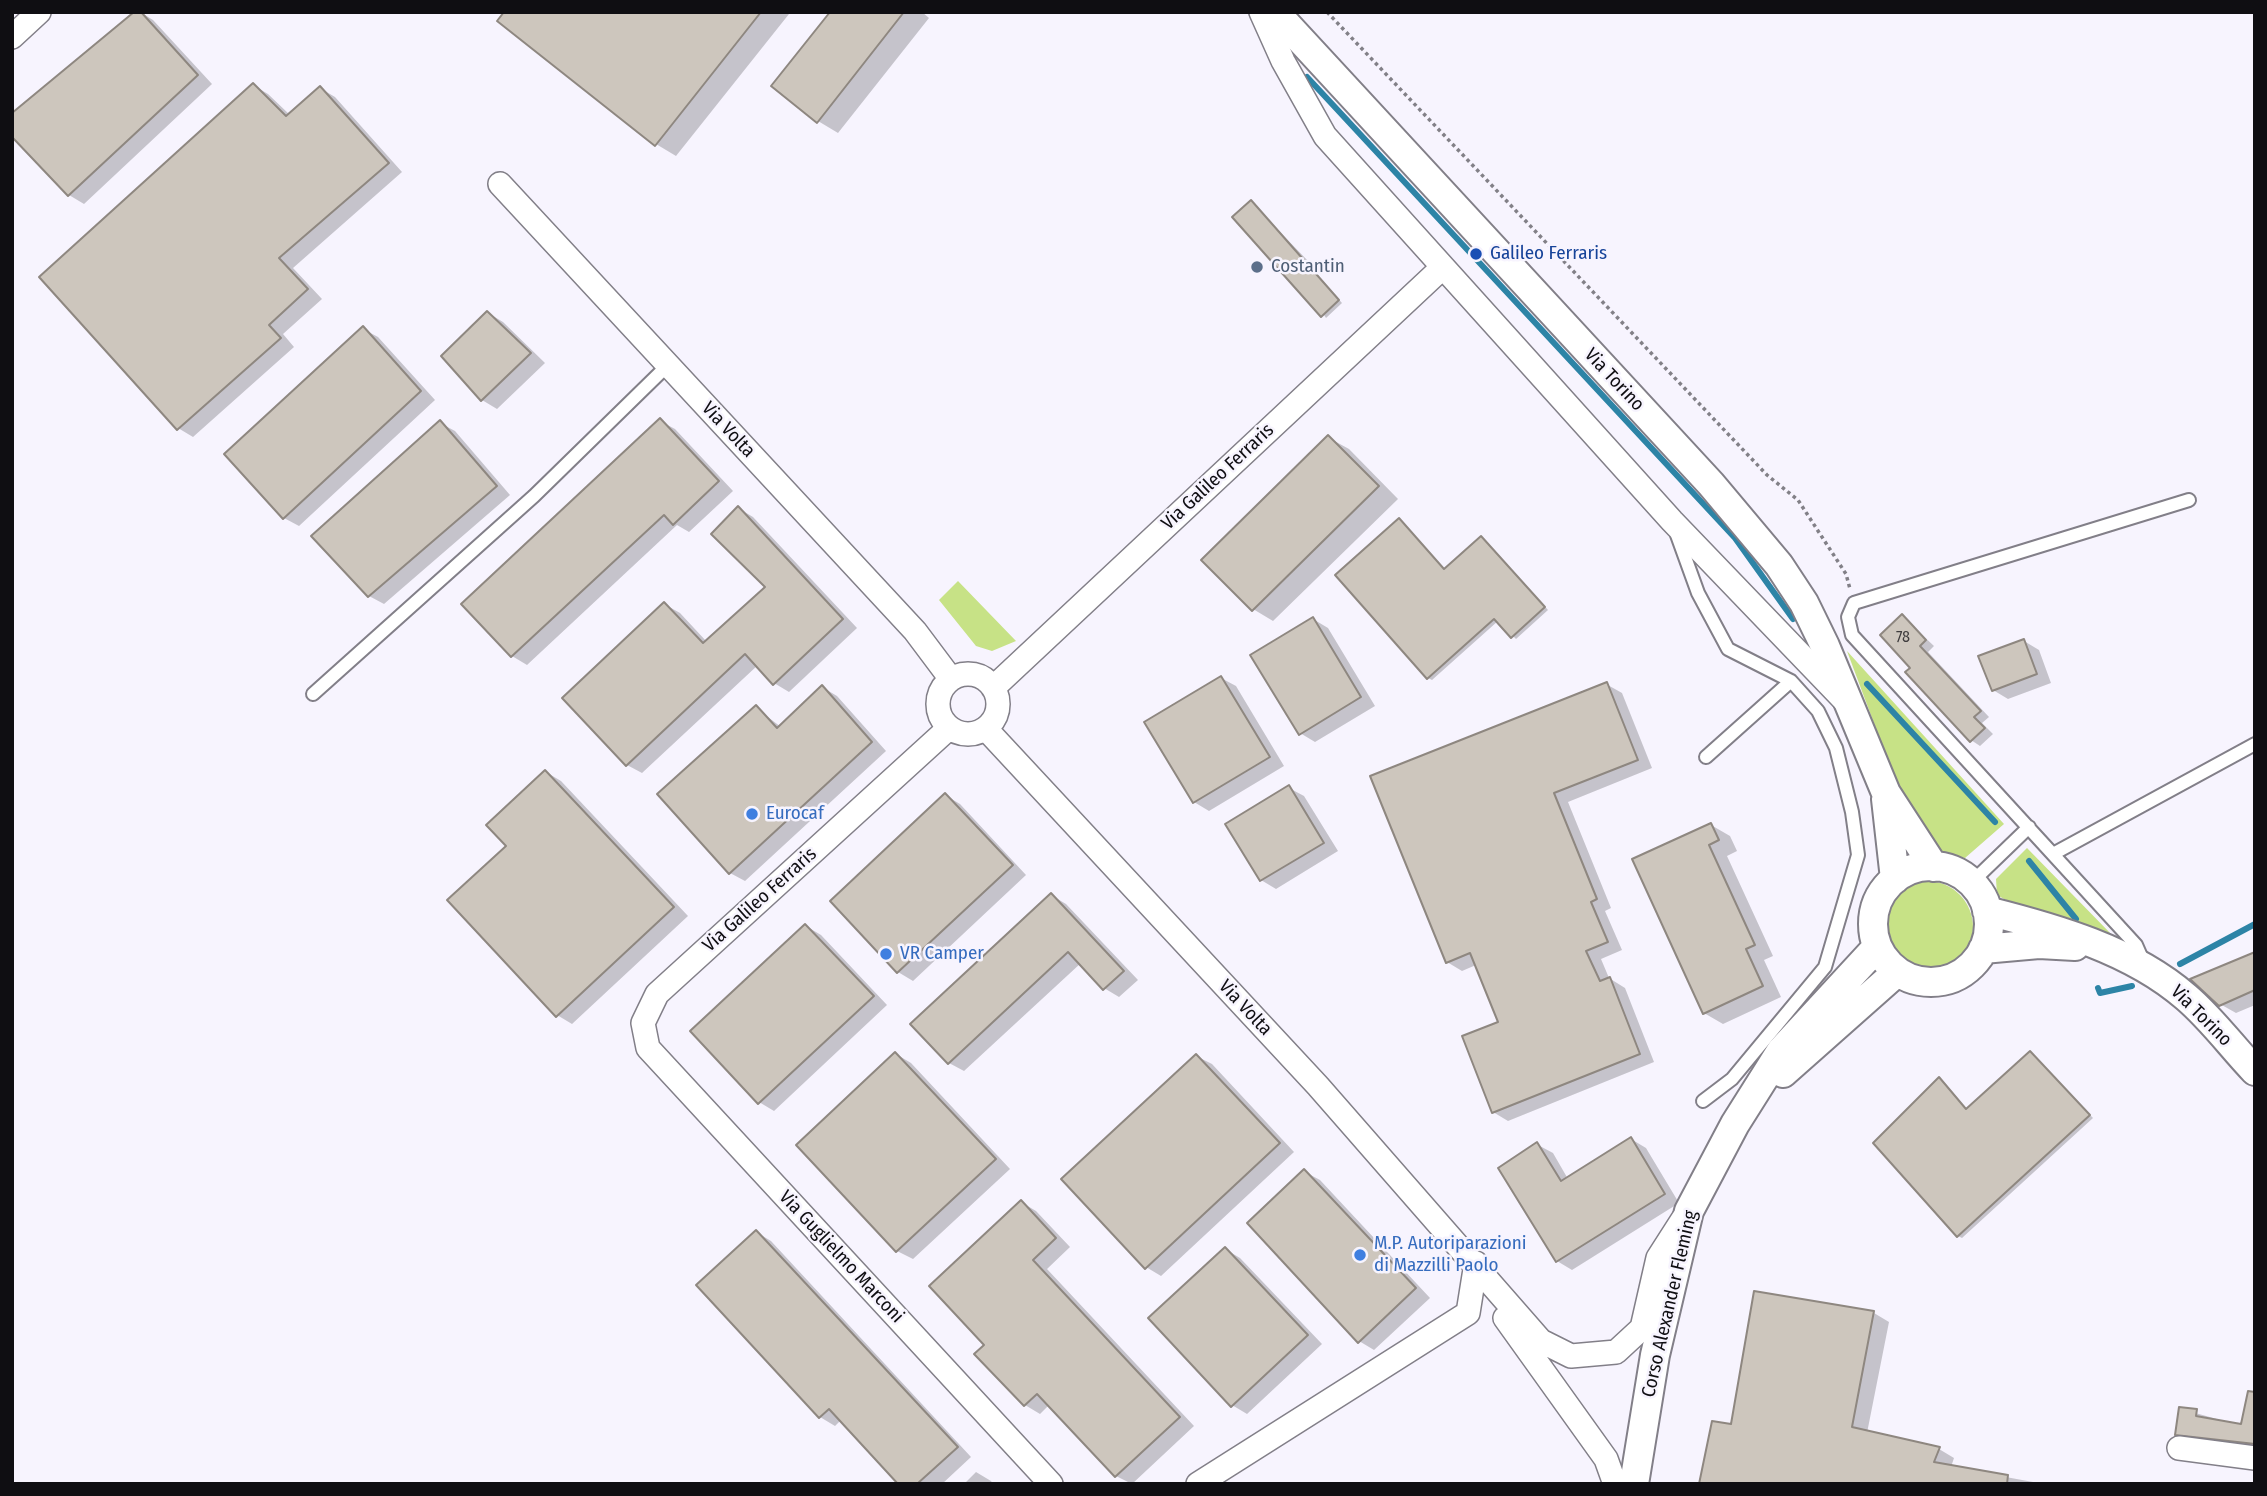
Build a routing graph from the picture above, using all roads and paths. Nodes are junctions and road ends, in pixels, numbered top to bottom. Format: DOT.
graph roads {
  1 [pos="39,12"];
  2 [pos="1261,12"];
  3 [pos="1275,12"];
  4 [pos="1327,12"];
  5 [pos="12,37"];
  6 [pos="500,184"];
  7 [pos="1443,267"];
  8 [pos="668,366"];
  9 [pos="2189,500"];
  10 [pos="1672,521"];
  11 [pos="1854,603"];
  12 [pos="951,679"];
  13 [pos="1791,681"];
  14 [pos="993,688"];
  15 [pos="313,694"];
  16 [pos="1852,709"];
  17 [pos="949,728"];
  18 [pos="986,729"];
  19 [pos="2255,744"];
  20 [pos="1706,757"];
  21 [pos="1886,793"];
  22 [pos="2029,827"];
  23 [pos="2053,854"];
  24 [pos="1934,867"];
  25 [pos="1895,879"];
  26 [pos="1971,883"];
  27 [pos="1987,911"];
  28 [pos="1877,947"];
  29 [pos="1983,949"];
  30 [pos="2105,951"];
  31 [pos="2145,966"];
  32 [pos="1897,972"];
  33 [pos="643,1023"];
  34 [pos="2255,1071"];
  35 [pos="1753,1097"];
  36 [pos="1703,1101"];
  37 [pos="1689,1211"];
  38 [pos="1476,1263"];
  39 [pos="1499,1291"];
  40 [pos="2179,1448"];
  41 [pos="2255,1458"];
  42 [pos="1051,1484"];
  43 [pos="1198,1484"];
  44 [pos="1615,1484"];
  45 [pos="1634,1484"];
  1 -- 5 [label="street"];
  2 -- 7 [label="street"];
  3 -- 16 [label="street, Via Torino"];
  4 -- 11 [label="path"];
  6 -- 8 [label="street, Via Volta"];
  7 -- 10 [label="street"];
  7 -- 14 [label="street, Via Galileo Ferraris"];
  8 -- 12 [label="street, Via Volta"];
  8 -- 15 [label="lane"];
  9 -- 11 [label="lane"];
  10 -- 13 [label="lane"];
  10 -- 16 [label="street"];
  11 -- 22 [label="lane"];
  12 -- 14 [label="street"];
  12 -- 17 [label="street"];
  13 -- 20 [label="lane"];
  13 -- 36 [label="lane"];
  14 -- 18 [label="street"];
  16 -- 21 [label="street, Via Torino"];
  17 -- 18 [label="street"];
  17 -- 33 [label="street, Via Galileo Ferraris"];
  18 -- 38 [label="street, Via Volta"];
  19 -- 23 [label="lane"];
  21 -- 24 [label="street, Via Torino"];
  21 -- 25 [label="street, Via Torino"];
  22 -- 23 [label="lane"];
  22 -- 26 [label="lane"];
  23 -- 31 [label="lane"];
  24 -- 25 [label="street"];
  24 -- 26 [label="street"];
  25 -- 28 [label="street"];
  26 -- 27 [label="street"];
  27 -- 29 [label="street"];
  27 -- 30 [label="street, Via Torino"];
  28 -- 32 [label="street"];
  28 -- 35 [label="street, Corso Alexander Fleming"];
  29 -- 30 [label="street, Via Torino"];
  29 -- 32 [label="street"];
  30 -- 31 [label="street, Via Torino"];
  31 -- 34 [label="street, Via Torino"];
  32 -- 35 [label="street, Corso Alexander Fleming"];
  33 -- 42 [label="street, Via Guglielmo Marconi"];
  35 -- 37 [label="street, Corso Alexander Fleming"];
  37 -- 39 [label="street, Via Volta"];
  37 -- 45 [label="street, Corso Alexander Fleming"];
  38 -- 39 [label="street, Via Volta"];
  38 -- 43 [label="street"];
  39 -- 44 [label="street, Via Volta"];
  40 -- 41 [label="street"];
}
